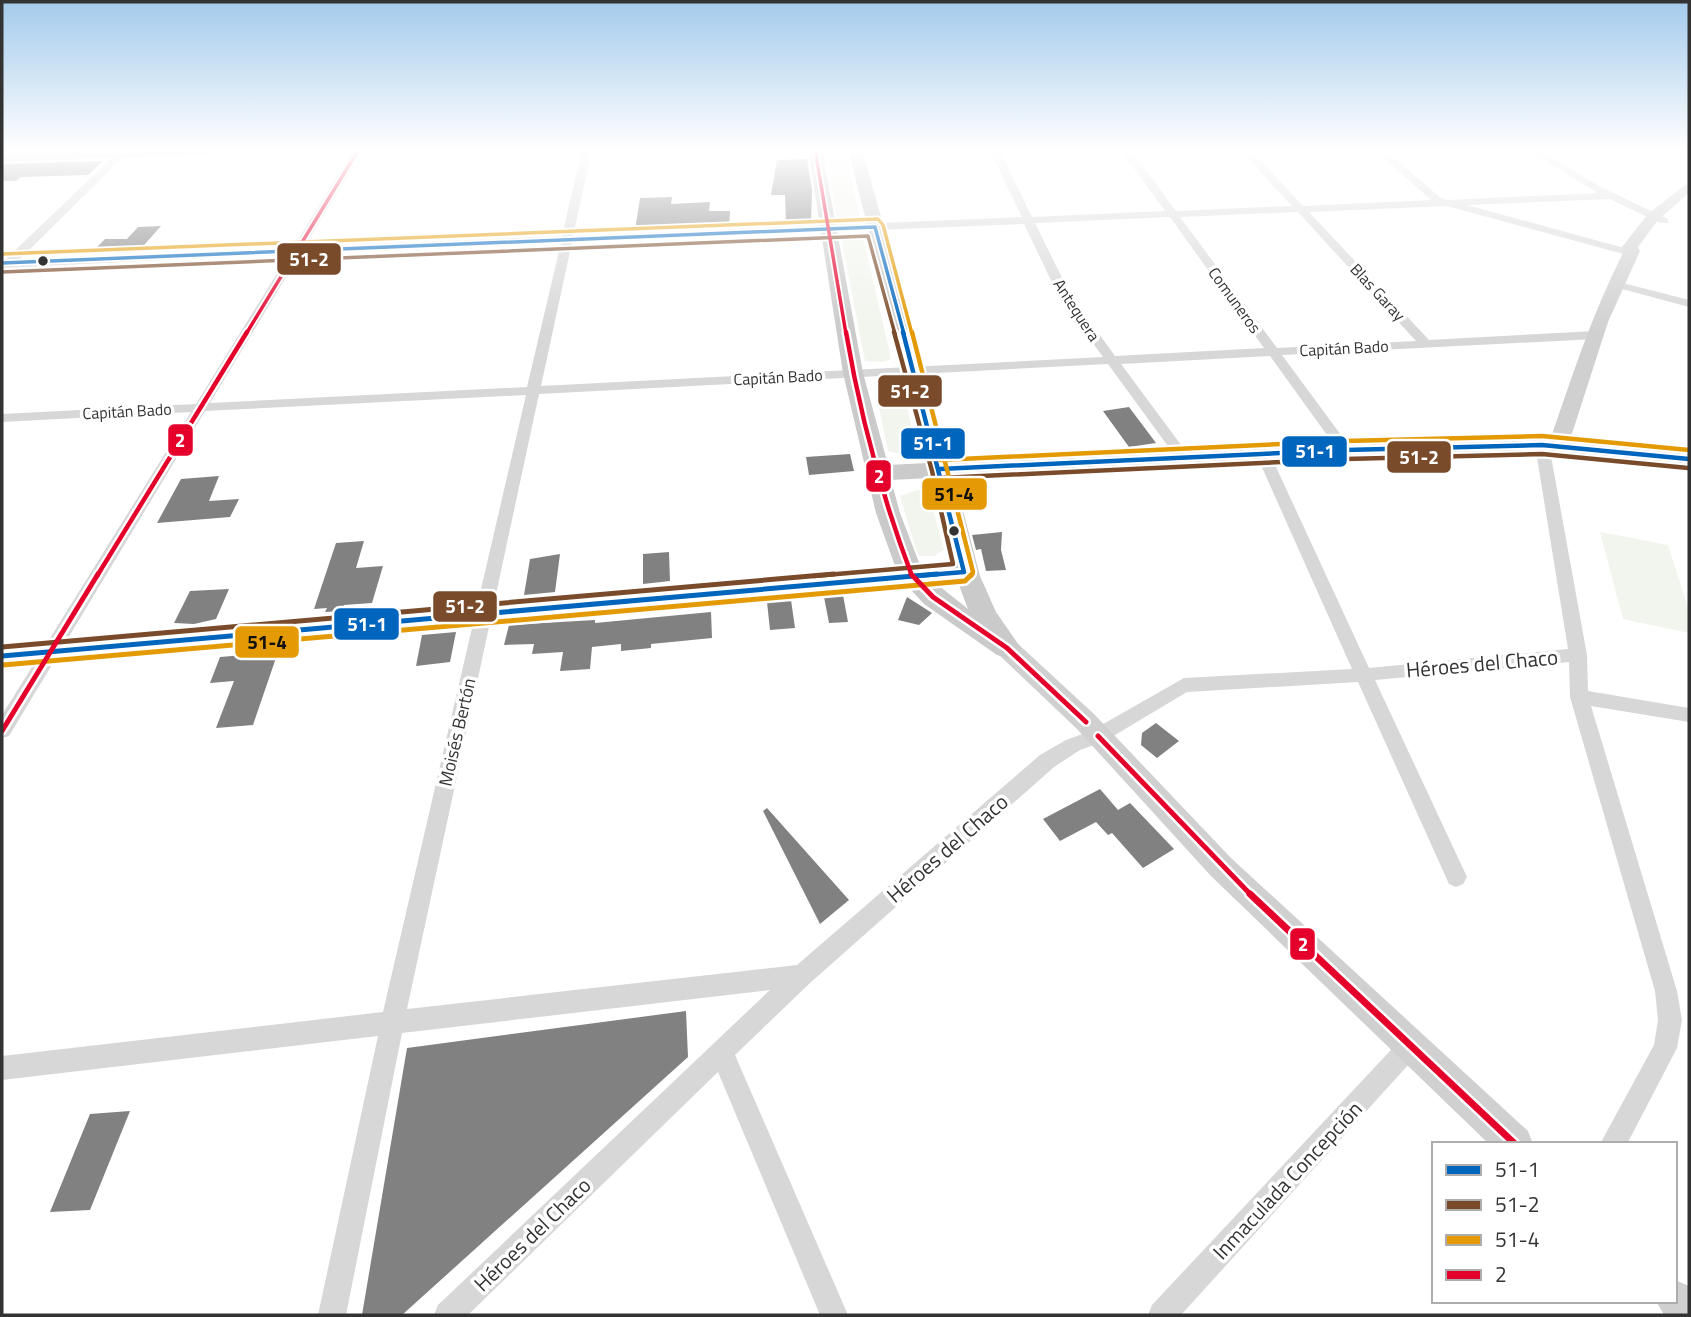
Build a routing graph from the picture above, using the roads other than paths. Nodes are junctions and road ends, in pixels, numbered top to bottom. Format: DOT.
graph roads {
  1 [pos="62,210"];
  2 [pos="321,210"];
  3 [pos="573,210"];
  4 [pos="824,210"];
  5 [pos="871,210"];
  6 [pos="1023,210"];
  7 [pos="1170,210"];
  8 [pos="1264,210"];
  9 [pos="1302,210"];
  10 [pos="1476,210"];
  11 [pos="1641,210"];
  12 [pos="1666,210"];
  13 [pos="1671,210"];
  14 [pos="1173,214"];
  15 [pos="1658,219"];
  16 [pos="1028,220"];
  17 [pos="875,227"];
  18 [pos="827,229"];
  19 [pos="567,240"];
  20 [pos="296,251"];
  21 [pos="1631,252"];
  22 [pos="4,266"];
  23 [pos="1615,284"];
  24 [pos="1689,304"];
  25 [pos="1595,335"];
  26 [pos="1426,344"];
  27 [pos="1273,352"];
  28 [pos="1111,360"];
  29 [pos="912,370"];
  30 [pos="853,373"];
  31 [pos="533,390"];
  32 [pos="200,407"];
  33 [pos="2,418"];
  34 [pos="1550,446"];
  35 [pos="1345,450"];
  36 [pos="1263,454"];
  37 [pos="1183,457"];
  38 [pos="1689,460"];
  39 [pos="940,469"];
  40 [pos="879,473"];
  41 [pos="964,572"];
  42 [pos="912,577"];
  43 [pos="483,614"];
  44 [pos="1007,648"];
  45 [pos="50,652"];
  46 [pos="1577,655"];
  47 [pos="2,656"];
  48 [pos="1363,675"];
  49 [pos="1579,697"];
  50 [pos="1689,715"];
  51 [pos="2,730"];
  52 [pos="1098,736"];
  53 [pos="1456,877"];
  54 [pos="802,975"];
  55 [pos="392,1023"];
  56 [pos="1412,1044"];
  57 [pos="722,1052"];
  58 [pos="2,1068"];
  59 [pos="1513,1142"];
  60 [pos="1614,1142"];
  61 [pos="331,1315"];
  62 [pos="447,1315"];
  63 [pos="834,1315"];
  64 [pos="1162,1315"];
  1 -- 22 [label="street"];
  2 -- 20 [label="street"];
  3 -- 19 [label="street, Moisés Bertón"];
  4 -- 18 [label="main road"];
  5 -- 17 [label="main road"];
  6 -- 16 [label="street, Antequera"];
  7 -- 14 [label="street, Comuneros"];
  8 -- 14 [label="street"];
  9 -- 26 [label="street, Blas Garay"];
  10 -- 21 [label="street"];
  11 -- 15 [label="street"];
  12 -- 15 [label="street"];
  13 -- 15 [label="street"];
  14 -- 16 [label="street"];
  14 -- 27 [label="street, Comuneros"];
  15 -- 21 [label="street"];
  16 -- 17 [label="street"];
  16 -- 28 [label="street, Antequera"];
  17 -- 18 [label="street"];
  17 -- 29 [label="main road"];
  18 -- 19 [label="street"];
  18 -- 30 [label="main road"];
  19 -- 20 [label="street"];
  19 -- 31 [label="street, Moisés Bertón"];
  20 -- 22 [label="street"];
  20 -- 32 [label="street"];
  21 -- 23 [label="street"];
  23 -- 24 [label="street"];
  23 -- 25 [label="street"];
  25 -- 26 [label="street, Capitán Bado"];
  25 -- 34 [label="street"];
  26 -- 27 [label="street, Capitán Bado"];
  27 -- 28 [label="street, Capitán Bado"];
  27 -- 35 [label="street, Comuneros"];
  28 -- 29 [label="street, Capitán Bado"];
  28 -- 37 [label="street, Antequera"];
  29 -- 30 [label="street, Capitán Bado"];
  29 -- 39 [label="main road"];
  30 -- 31 [label="street, Capitán Bado"];
  30 -- 40 [label="main road"];
  31 -- 32 [label="street, Capitán Bado"];
  31 -- 43 [label="street, Moisés Bertón"];
  32 -- 33 [label="street, Capitán Bado"];
  32 -- 45 [label="street"];
  34 -- 35 [label="main road"];
  34 -- 38 [label="main road"];
  34 -- 46 [label="street"];
  35 -- 36 [label="main road"];
  36 -- 37 [label="main road"];
  36 -- 48 [label="street"];
  37 -- 39 [label="main road"];
  39 -- 40 [label="main road"];
  39 -- 41 [label="main road"];
  40 -- 42 [label="main road"];
  41 -- 42 [label="street"];
  41 -- 44 [label="main road"];
  42 -- 43 [label="street"];
  42 -- 44 [label="main road"];
  43 -- 45 [label="street"];
  43 -- 55 [label="street, Moisés Bertón"];
  44 -- 52 [label="street"];
  45 -- 47 [label="street"];
  45 -- 51 [label="street"];
  46 -- 48 [label="street, Héroes del Chaco"];
  46 -- 49 [label="street"];
  48 -- 52 [label="street, Héroes del Chaco"];
  48 -- 53 [label="street"];
  49 -- 50 [label="street"];
  49 -- 60 [label="street"];
  52 -- 54 [label="street, Héroes del Chaco"];
  52 -- 56 [label="street"];
  54 -- 55 [label="street"];
  54 -- 57 [label="street, Héroes del Chaco"];
  55 -- 58 [label="street"];
  55 -- 61 [label="street, Moisés Bertón"];
  56 -- 59 [label="street"];
  56 -- 64 [label="street, Inmaculada Concepción"];
  57 -- 62 [label="street, Héroes del Chaco"];
  57 -- 63 [label="street"];
}
